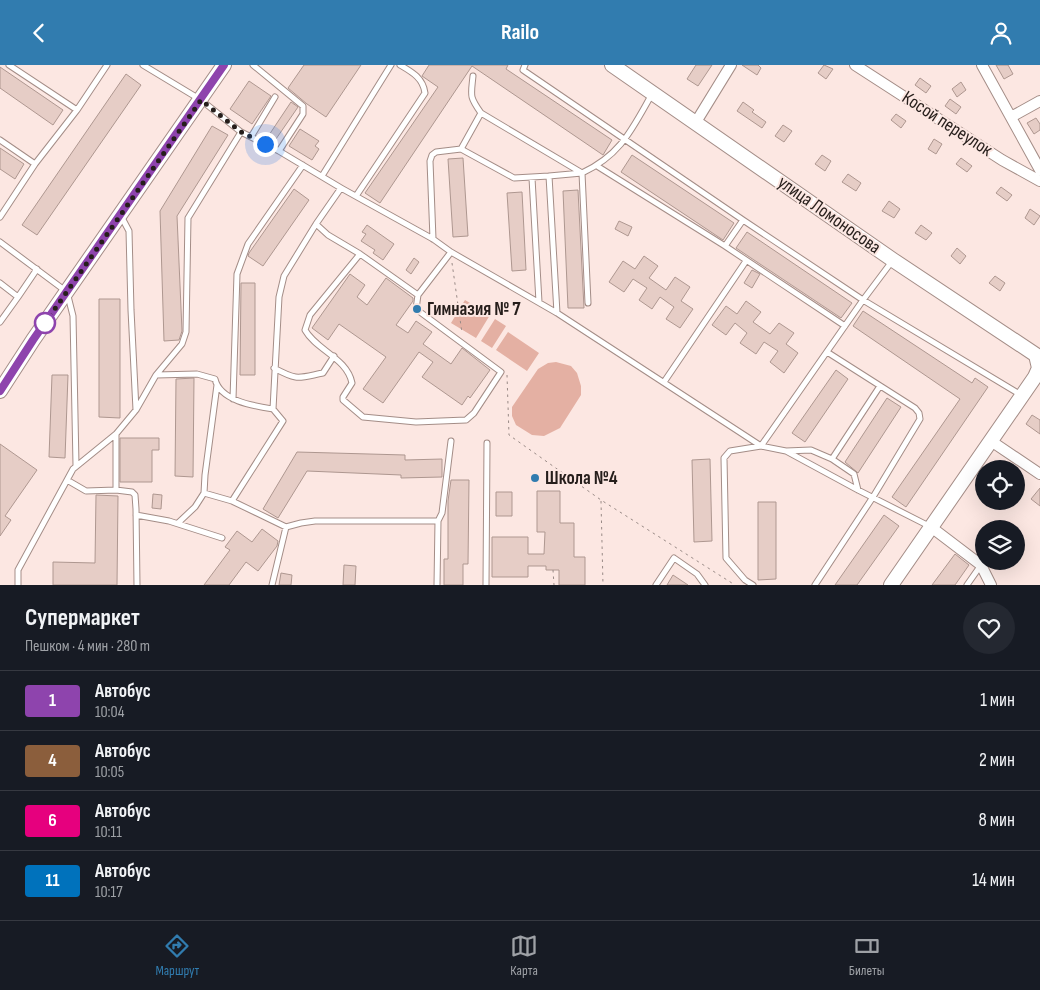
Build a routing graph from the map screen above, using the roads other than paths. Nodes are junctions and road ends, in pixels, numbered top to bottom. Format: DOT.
graph roads {
  1 [pos="9,65"];
  2 [pos="107,65"];
  3 [pos="142,65"];
  4 [pos="224,65"];
  5 [pos="252,65"];
  6 [pos="391,65"];
  7 [pos="400,65"];
  8 [pos="525,65"];
  9 [pos="612,65"];
  10 [pos="731,65"];
  11 [pos="856,65"];
  12 [pos="982,65"];
  13 [pos="473,76"];
  14 [pos="653,93"];
  15 [pos="275,97"];
  16 [pos="201,100"];
  17 [pos="1040,101"];
  18 [pos="77,110"];
  19 [pos="480,113"];
  20 [pos="1015,115"];
  21 [pos="696,122"];
  22 [pos="241,132"];
  23 [pos="251,137"];
  24 [pos="625,139"];
  25 [pos="0,140"];
  26 [pos="461,149"];
  27 [pos="279,151"];
  28 [pos="35,164"];
  29 [pos="303,165"];
  30 [pos="598,166"];
  31 [pos="1040,171"];
  32 [pos="582,173"];
  33 [pos="322,175"];
  34 [pos="548,175"];
  35 [pos="532,177"];
  36 [pos="1040,181"];
  37 [pos="341,188"];
  38 [pos="356,196"];
  39 [pos="120,216"];
  40 [pos="0,217"];
  41 [pos="743,221"];
  42 [pos="316,224"];
  43 [pos="432,239"];
  44 [pos="0,242"];
  45 [pos="725,246"];
  46 [pos="450,252"];
  47 [pos="360,254"];
  48 [pos="893,260"];
  49 [pos="746,261"];
  50 [pos="37,269"];
  51 [pos="0,283"];
  52 [pos="67,292"];
  53 [pos="418,295"];
  54 [pos="18,297"];
  55 [pos="863,300"];
  56 [pos="539,302"];
  57 [pos="588,303"];
  58 [pos="557,313"];
  59 [pos="0,322"];
  60 [pos="845,326"];
  61 [pos="827,352"];
  62 [pos="334,356"];
  63 [pos="1039,361"];
  64 [pos="274,368"];
  65 [pos="156,375"];
  66 [pos="4,376"];
  67 [pos="664,382"];
  68 [pos="217,385"];
  69 [pos="880,386"];
  70 [pos="0,391"];
  71 [pos="1021,396"];
  72 [pos="233,399"];
  73 [pos="273,409"];
  74 [pos="136,410"];
  75 [pos="116,434"];
  76 [pos="451,441"];
  77 [pos="990,441"];
  78 [pos="487,443"];
  79 [pos="761,446"];
  80 [pos="786,451"];
  81 [pos="832,459"];
  82 [pos="76,465"];
  83 [pos="1040,475"];
  84 [pos="67,480"];
  85 [pos="116,490"];
  86 [pos="858,490"];
  87 [pos="204,493"];
  88 [pos="873,497"];
  89 [pos="232,501"];
  90 [pos="136,515"];
  91 [pos="438,521"];
  92 [pos="178,523"];
  93 [pos="286,527"];
  94 [pos="931,527"];
  95 [pos="222,538"];
  96 [pos="975,560"];
  97 [pos="978,570"];
  98 [pos="984,570"];
  99 [pos="18,585"];
  100 [pos="137,585"];
  101 [pos="272,585"];
  102 [pos="437,585"];
  103 [pos="486,585"];
  104 [pos="656,585"];
  105 [pos="705,585"];
  106 [pos="753,585"];
  107 [pos="814,585"];
  108 [pos="891,585"];
  109 [pos="967,585"];
  110 [pos="991,585"];
  1 -- 18 [label="lane"];
  2 -- 18 [label="lane"];
  3 -- 16 [label="lane"];
  4 -- 16 [label="main road"];
  5 -- 27 [label="lane"];
  6 -- 33 [label="lane"];
  7 -- 38 [label="lane"];
  8 -- 24 [label="lane"];
  9 -- 14 [label="main road, улица Ломоносова"];
  10 -- 21 [label="street"];
  11 -- 36 [label="street, Косой переулок"];
  12 -- 20 [label="street"];
  13 -- 19 [label="lane"];
  14 -- 21 [label="main road, улица Ломоносова"];
  14 -- 24 [label="lane"];
  15 -- 23 [label="lane"];
  16 -- 22 [label="lane"];
  16 -- 39 [label="main road"];
  17 -- 20 [label="street"];
  18 -- 28 [label="lane"];
  19 -- 26 [label="lane"];
  19 -- 32 [label="lane"];
  20 -- 31 [label="street"];
  21 -- 48 [label="main road, улица Ломоносова"];
  22 -- 23 [label="lane"];
  22 -- 65 [label="lane"];
  23 -- 27 [label="lane"];
  24 -- 30 [label="lane"];
  24 -- 41 [label="lane"];
  25 -- 28 [label="lane"];
  26 -- 35 [label="lane"];
  26 -- 43 [label="lane"];
  27 -- 29 [label="lane"];
  28 -- 40 [label="lane"];
  29 -- 33 [label="lane"];
  29 -- 72 [label="lane"];
  30 -- 32 [label="lane"];
  30 -- 45 [label="lane"];
  32 -- 34 [label="lane"];
  32 -- 57 [label="lane"];
  33 -- 37 [label="lane"];
  34 -- 35 [label="lane"];
  34 -- 58 [label="lane"];
  35 -- 56 [label="lane"];
  37 -- 38 [label="lane"];
  37 -- 42 [label="lane"];
  38 -- 43 [label="lane"];
  39 -- 52 [label="main road"];
  39 -- 74 [label="lane"];
  41 -- 45 [label="lane"];
  41 -- 55 [label="lane"];
  42 -- 47 [label="lane"];
  42 -- 64 [label="lane"];
  43 -- 46 [label="lane"];
  44 -- 50 [label="lane"];
  45 -- 49 [label="lane"];
  46 -- 53 [label="lane"];
  46 -- 56 [label="lane"];
  47 -- 53 [label="lane"];
  47 -- 62 [label="lane"];
  48 -- 55 [label="lane"];
  48 -- 63 [label="main road, улица Ломоносова"];
  49 -- 60 [label="lane"];
  49 -- 67 [label="lane"];
  50 -- 52 [label="lane"];
  50 -- 54 [label="lane"];
  51 -- 54 [label="lane"];
  52 -- 66 [label="main road"];
  52 -- 82 [label="lane"];
  53 -- 62 [label="lane"];
  54 -- 59 [label="lane"];
  55 -- 60 [label="lane"];
  55 -- 71 [label="lane"];
  56 -- 58 [label="lane"];
  58 -- 67 [label="lane"];
  60 -- 61 [label="lane"];
  61 -- 69 [label="lane"];
  61 -- 79 [label="lane"];
  62 -- 64 [label="lane"];
  63 -- 71 [label="main road"];
  64 -- 73 [label="lane"];
  65 -- 68 [label="lane"];
  65 -- 74 [label="lane"];
  66 -- 70 [label="main road"];
  67 -- 79 [label="lane"];
  68 -- 72 [label="lane"];
  68 -- 87 [label="lane"];
  69 -- 81 [label="lane"];
  69 -- 88 [label="lane"];
  71 -- 77 [label="main road"];
  72 -- 73 [label="lane"];
  73 -- 89 [label="lane"];
  74 -- 75 [label="lane"];
  75 -- 82 [label="lane"];
  75 -- 85 [label="lane"];
  76 -- 91 [label="lane"];
  77 -- 83 [label="street"];
  77 -- 94 [label="main road"];
  78 -- 103 [label="lane"];
  79 -- 80 [label="lane"];
  79 -- 106 [label="lane"];
  80 -- 81 [label="lane"];
  80 -- 86 [label="lane"];
  81 -- 86 [label="lane"];
  82 -- 84 [label="lane"];
  84 -- 85 [label="lane"];
  84 -- 99 [label="lane"];
  85 -- 90 [label="lane"];
  86 -- 88 [label="lane"];
  87 -- 89 [label="lane"];
  87 -- 92 [label="lane"];
  88 -- 94 [label="lane"];
  88 -- 107 [label="lane"];
  89 -- 93 [label="lane"];
  90 -- 92 [label="lane"];
  90 -- 100 [label="lane"];
  91 -- 93 [label="lane"];
  91 -- 102 [label="lane"];
  92 -- 95 [label="lane"];
  93 -- 101 [label="lane"];
  94 -- 96 [label="street"];
  94 -- 108 [label="main road"];
  97 -- 109 [label="lane"];
  98 -- 110 [label="street"];
  104 -- 105 [label="lane"];
}
